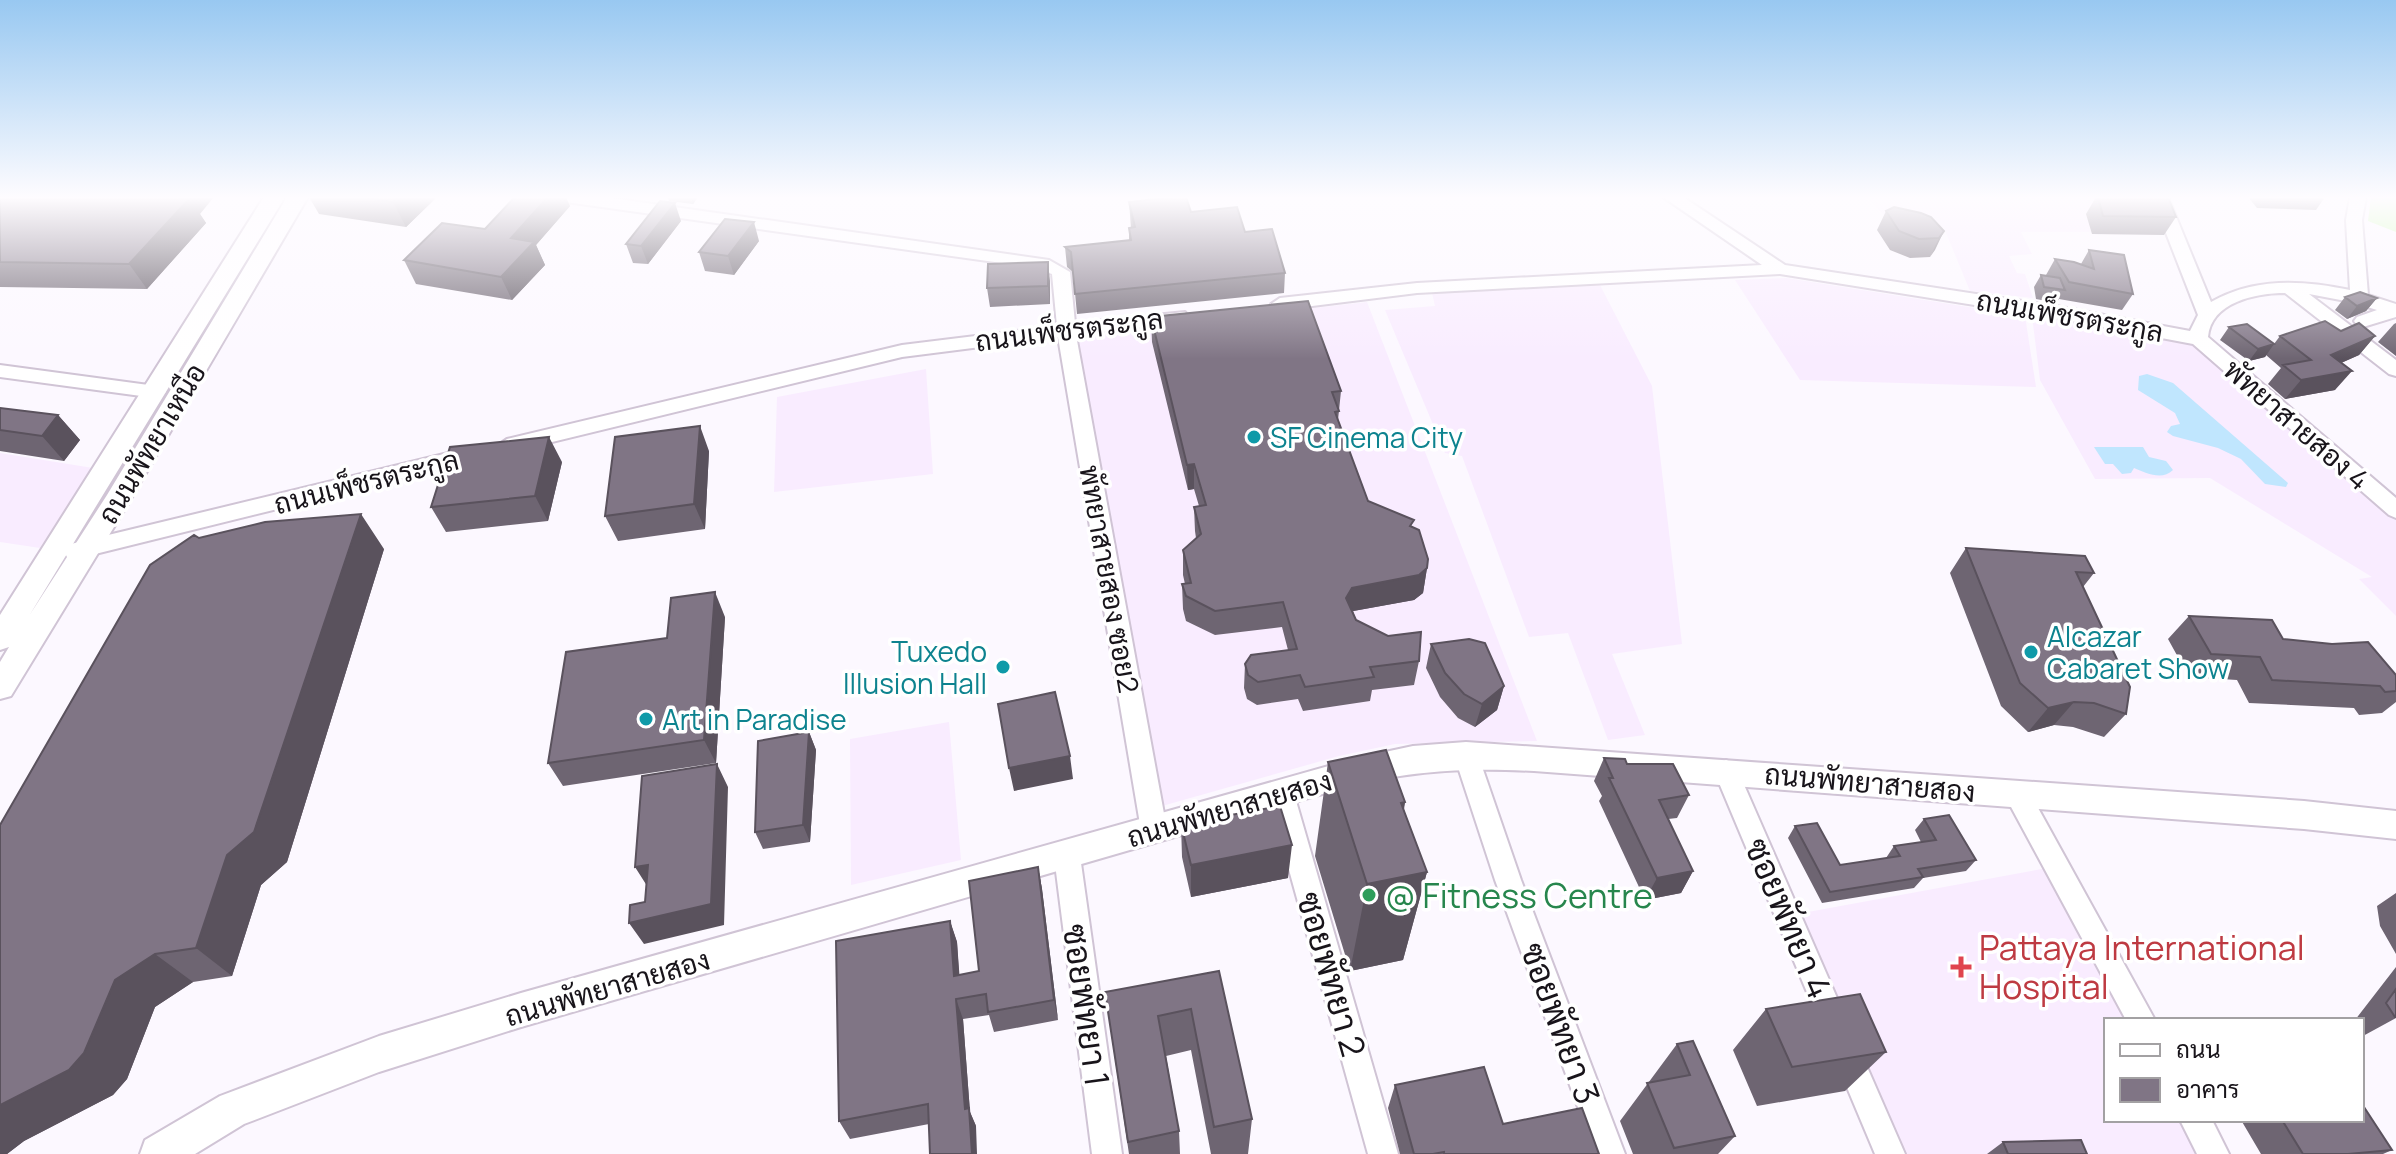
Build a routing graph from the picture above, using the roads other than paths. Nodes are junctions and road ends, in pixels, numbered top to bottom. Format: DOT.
graph roads {
  1 [pos="242,251"];
  2 [pos="265,251"];
  3 [pos="949,251"];
  4 [pos="1753,251"];
  5 [pos="2182,251"];
  6 [pos="2356,251"];
  7 [pos="1780,269"];
  8 [pos="2290,289"];
  9 [pos="2359,298"];
  10 [pos="1254,307"];
  11 [pos="2395,310"];
  12 [pos="1192,314"];
  13 [pos="2207,314"];
  14 [pos="2363,321"];
  15 [pos="1066,329"];
  16 [pos="2199,339"];
  17 [pos="2396,370"];
  18 [pos="0,371"];
  19 [pos="156,392"];
  20 [pos="2396,510"];
  21 [pos="193,524"];
  22 [pos="85,549"];
  23 [pos="52,557"];
  24 [pos="61,588"];
  25 [pos="0,639"];
  26 [pos="0,687"];
  27 [pos="1466,755"];
  28 [pos="1726,771"];
  29 [pos="1281,794"];
  30 [pos="2017,794"];
  31 [pos="2396,825"];
  32 [pos="1154,830"];
  33 [pos="1067,856"];
  34 [pos="2140,1018"];
  35 [pos="2196,1122"];
  36 [pos="159,1154"];
  37 [pos="1107,1154"];
  38 [pos="1383,1154"];
  39 [pos="1610,1154"];
  40 [pos="1890,1154"];
  41 [pos="2214,1154"];
  1 -- 19 [label="main road, ถนนพัทยาเหนือ"];
  2 -- 22 [label="main road, ถนนพัทยาเหนือ"];
  3 -- 15 [label="street, พัทยาสายสอง ซอย2"];
  4 -- 7 [label="street"];
  5 -- 13 [label="street"];
  6 -- 9 [label="street"];
  7 -- 10 [label="street, ถนนเพ็ชรตระกูล"];
  7 -- 16 [label="street, ถนนเพ็ชรตระกูล"];
  8 -- 9 [label="street"];
  8 -- 13 [label="street"];
  8 -- 17 [label="street"];
  9 -- 11 [label="street"];
  11 -- 14 [label="street"];
  12 -- 15 [label="street, ถนนเพ็ชรตระกูล"];
  13 -- 16 [label="street"];
  15 -- 21 [label="street, ถนนเพ็ชรตระกูล"];
  15 -- 32 [label="street, พัทยาสายสอง ซอย2"];
  16 -- 20 [label="street, พัทยาสายสอง 4"];
  18 -- 19 [label="street"];
  19 -- 23 [label="main road, ถนนพัทยาเหนือ"];
  21 -- 22 [label="street, ถนนเพ็ชรตระกูล"];
  21 -- 24 [label="street"];
  22 -- 23 [label="street, ถนนเพ็ชรตระกูล"];
  22 -- 24 [label="main road, ถนนพัทยาเหนือ"];
  23 -- 25 [label="main road, ถนนพัทยาเหนือ"];
  24 -- 26 [label="main road, ถนนพัทยาเหนือ"];
  27 -- 28 [label="main road, ถนนพัทยาสายสอง"];
  27 -- 29 [label="main road, ถนนพัทยาสายสอง"];
  27 -- 39 [label="street, ซอยพัทยา 3"];
  28 -- 30 [label="main road, ถนนพัทยาสายสอง"];
  28 -- 40 [label="street, ซอยพัทยา 4"];
  29 -- 32 [label="main road, ถนนพัทยาสายสอง"];
  29 -- 38 [label="street, ซอยพัทยา 2"];
  30 -- 31 [label="main road, ถนนพัทยาสายสอง"];
  30 -- 34 [label="street"];
  32 -- 33 [label="main road, ถนนพัทยาสายสอง"];
  33 -- 36 [label="main road, ถนนพัทยาสายสอง"];
  33 -- 37 [label="street, ซอยพัทยา 1"];
  35 -- 41 [label="street"];
}
